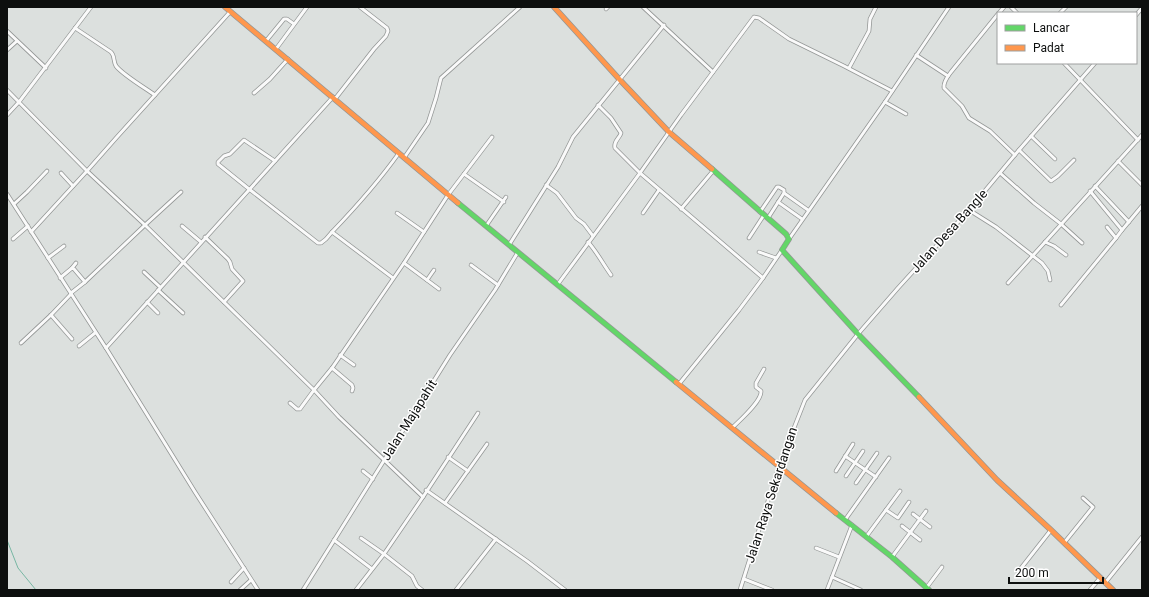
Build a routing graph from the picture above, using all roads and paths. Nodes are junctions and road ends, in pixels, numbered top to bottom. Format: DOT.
graph roads {
  1 [pos="91,7"];
  2 [pos="225,7"];
  3 [pos="307,7"];
  4 [pos="360,7"];
  5 [pos="520,7"];
  6 [pos="643,7"];
  7 [pos="876,7"];
  8 [pos="948,7"];
  9 [pos="365,8"];
  10 [pos="555,8"];
  11 [pos="230,12"];
  12 [pos="997,15"];
  13 [pos="294,24"];
  14 [pos="664,25"];
  15 [pos="74,28"];
  16 [pos="7,31"];
  17 [pos="17,41"];
  18 [pos="266,41"];
  19 [pos="276,49"];
  20 [pos="7,50"];
  21 [pos="916,55"];
  22 [pos="288,59"];
  23 [pos="1065,64"];
  24 [pos="1094,64"];
  25 [pos="46,68"];
  26 [pos="849,68"];
  27 [pos="714,72"];
  28 [pos="948,76"];
  29 [pos="620,80"];
  30 [pos="1080,80"];
  31 [pos="7,90"];
  32 [pos="892,91"];
  33 [pos="254,93"];
  34 [pos="155,95"];
  35 [pos="334,98"];
  36 [pos="19,102"];
  37 [pos="884,102"];
  38 [pos="598,105"];
  39 [pos="8,113"];
  40 [pos="906,114"];
  41 [pos="670,132"];
  42 [pos="1142,135"];
  43 [pos="1032,136"];
  44 [pos="492,137"];
  45 [pos="1138,140"];
  46 [pos="1019,150"];
  47 [pos="399,153"];
  48 [pos="1015,155"];
  49 [pos="404,158"];
  50 [pos="1055,159"];
  51 [pos="1074,160"];
  52 [pos="275,161"];
  53 [pos="1118,161"];
  54 [pos="87,171"];
  55 [pos="713,171"];
  56 [pos="47,172"];
  57 [pos="61,173"];
  58 [pos="640,173"];
  59 [pos="1000,173"];
  60 [pos="464,174"];
  61 [pos="546,185"];
  62 [pos="1142,185"];
  63 [pos="73,186"];
  64 [pos="1095,186"];
  65 [pos="249,190"];
  66 [pos="659,190"];
  67 [pos="1090,191"];
  68 [pos="181,192"];
  69 [pos="784,193"];
  70 [pos="7,194"];
  71 [pos="448,195"];
  72 [pos="506,198"];
  73 [pos="504,202"];
  74 [pos="778,202"];
  75 [pos="14,204"];
  76 [pos="1142,206"];
  77 [pos="681,209"];
  78 [pos="808,210"];
  79 [pos="969,210"];
  80 [pos="643,212"];
  81 [pos="397,213"];
  82 [pos="764,215"];
  83 [pos="802,219"];
  84 [pos="1129,222"];
  85 [pos="1061,224"];
  86 [pos="145,225"];
  87 [pos="28,226"];
  88 [pos="182,226"];
  89 [pos="486,226"];
  90 [pos="1107,227"];
  91 [pos="1122,230"];
  92 [pos="31,232"];
  93 [pos="332,232"];
  94 [pos="424,232"];
  95 [pos="593,236"];
  96 [pos="205,237"];
  97 [pos="749,238"];
  98 [pos="1116,238"];
  99 [pos="13,239"];
  100 [pos="789,239"];
  101 [pos="201,242"];
  102 [pos="588,242"];
  103 [pos="1045,242"];
  104 [pos="1082,243"];
  105 [pos="509,245"];
  106 [pos="64,246"];
  107 [pos="782,250"];
  108 [pos="518,252"];
  109 [pos="759,252"];
  110 [pos="1066,255"];
  111 [pos="1032,256"];
  112 [pos="48,258"];
  113 [pos="776,258"];
  114 [pos="183,262"];
  115 [pos="76,263"];
  116 [pos="404,263"];
  117 [pos="471,265"];
  118 [pos="72,268"];
  119 [pos="434,270"];
  120 [pos="144,272"];
  121 [pos="611,275"];
  122 [pos="60,278"];
  123 [pos="393,278"];
  124 [pos="763,278"];
  125 [pos="427,280"];
  126 [pos="1050,280"];
  127 [pos="85,282"];
  128 [pos="1008,283"];
  129 [pos="558,284"];
  130 [pos="498,285"];
  131 [pos="159,289"];
  132 [pos="439,289"];
  133 [pos="71,293"];
  134 [pos="147,302"];
  135 [pos="224,302"];
  136 [pos="1061,305"];
  137 [pos="158,313"];
  138 [pos="183,313"];
  139 [pos="51,315"];
  140 [pos="95,333"];
  141 [pos="858,334"];
  142 [pos="72,339"];
  143 [pos="21,343"];
  144 [pos="79,346"];
  145 [pos="106,348"];
  146 [pos="340,355"];
  147 [pos="354,365"];
  148 [pos="332,368"];
  149 [pos="764,369"];
  150 [pos="679,384"];
  151 [pos="314,390"];
  152 [pos="352,391"];
  153 [pos="804,400"];
  154 [pos="290,403"];
  155 [pos="478,413"];
  156 [pos="732,428"];
  157 [pos="486,444"];
  158 [pos="853,444"];
  159 [pos="863,452"];
  160 [pos="877,454"];
  161 [pos="846,456"];
  162 [pos="448,457"];
  163 [pos="889,458"];
  164 [pos="384,461"];
  165 [pos="855,463"];
  166 [pos="779,466"];
  167 [pos="865,470"];
  168 [pos="363,471"];
  169 [pos="468,471"];
  170 [pos="836,471"];
  171 [pos="846,476"];
  172 [pos="876,477"];
  173 [pos="373,479"];
  174 [pos="856,483"];
  175 [pos="426,490"];
  176 [pos="900,491"];
  177 [pos="422,497"];
  178 [pos="1083,498"];
  179 [pos="909,502"];
  180 [pos="445,503"];
  181 [pos="886,510"];
  182 [pos="926,510"];
  183 [pos="912,514"];
  184 [pos="919,519"];
  185 [pos="845,520"];
  186 [pos="852,525"];
  187 [pos="902,526"];
  188 [pos="930,526"];
  189 [pos="1051,530"];
  190 [pos="910,532"];
  191 [pos="866,537"];
  192 [pos="1142,537"];
  193 [pos="361,538"];
  194 [pos="496,539"];
  195 [pos="334,540"];
  196 [pos="920,540"];
  197 [pos="1064,543"];
  198 [pos="816,548"];
  199 [pos="384,554"];
  200 [pos="839,557"];
  201 [pos="892,557"];
  202 [pos="942,567"];
  203 [pos="244,568"];
  204 [pos="372,569"];
  205 [pos="1018,572"];
  206 [pos="832,577"];
  207 [pos="1100,578"];
  208 [pos="744,579"];
  209 [pos="251,580"];
  210 [pos="231,582"];
  211 [pos="1105,583"];
  212 [pos="929,589"];
  213 [pos="240,590"];
  214 [pos="258,590"];
  215 [pos="303,590"];
  216 [pos="356,590"];
  217 [pos="422,590"];
  218 [pos="456,590"];
  219 [pos="565,590"];
  220 [pos="740,590"];
  221 [pos="772,590"];
  222 [pos="827,590"];
  223 [pos="861,590"];
  224 [pos="1090,590"];
  225 [pos="1112,590"];
  1 -- 15 [label="street"];
  2 -- 11 [label="street"];
  3 -- 13 [label="street"];
  4 -- 9 [label="street"];
  5 -- 49 [label="street"];
  6 -- 14 [label="street"];
  7 -- 26 [label="street"];
  8 -- 21 [label="street"];
  9 -- 35 [label="street"];
  10 -- 29 [label="street"];
  11 -- 18 [label="street"];
  11 -- 34 [label="street"];
  12 -- 28 [label="street"];
  13 -- 18 [label="street"];
  13 -- 19 [label="street"];
  14 -- 27 [label="street"];
  14 -- 29 [label="street"];
  15 -- 25 [label="street"];
  15 -- 34 [label="street"];
  16 -- 17 [label="street"];
  17 -- 20 [label="street"];
  17 -- 25 [label="street"];
  18 -- 19 [label="street"];
  19 -- 22 [label="street"];
  21 -- 28 [label="street"];
  21 -- 32 [label="street"];
  22 -- 33 [label="street"];
  22 -- 35 [label="street"];
  23 -- 30 [label="street"];
  24 -- 30 [label="street, Jalan Desa Bangle"];
  25 -- 36 [label="street"];
  26 -- 27 [label="street"];
  26 -- 32 [label="street"];
  27 -- 41 [label="street"];
  28 -- 48 [label="street"];
  29 -- 38 [label="street"];
  29 -- 41 [label="street"];
  30 -- 43 [label="street, Jalan Desa Bangle"];
  30 -- 45 [label="street"];
  31 -- 36 [label="street"];
  32 -- 37 [label="street"];
  34 -- 54 [label="street"];
  35 -- 47 [label="street"];
  35 -- 52 [label="street"];
  36 -- 39 [label="street"];
  36 -- 54 [label="street"];
  37 -- 40 [label="street"];
  37 -- 78 [label="street"];
  38 -- 58 [label="street"];
  38 -- 61 [label="street"];
  41 -- 55 [label="street"];
  41 -- 58 [label="street"];
  42 -- 45 [label="street"];
  43 -- 46 [label="street, Jalan Desa Bangle"];
  43 -- 50 [label="street"];
  44 -- 60 [label="street"];
  45 -- 53 [label="street"];
  46 -- 48 [label="street, Jalan Desa Bangle"];
  46 -- 51 [label="street"];
  47 -- 49 [label="street"];
  47 -- 93 [label="street"];
  48 -- 59 [label="street, Jalan Desa Bangle"];
  49 -- 71 [label="street"];
  52 -- 65 [label="street"];
  52 -- 65 [label="street"];
  53 -- 62 [label="street"];
  53 -- 64 [label="street"];
  54 -- 63 [label="street"];
  54 -- 86 [label="street"];
  55 -- 77 [label="street"];
  55 -- 82 [label="street"];
  56 -- 75 [label="street"];
  57 -- 63 [label="street"];
  58 -- 66 [label="street"];
  58 -- 95 [label="street"];
  59 -- 79 [label="street, Jalan Desa Bangle"];
  59 -- 85 [label="street"];
  60 -- 71 [label="street"];
  60 -- 73 [label="street"];
  61 -- 95 [label="street"];
  61 -- 105 [label="street"];
  63 -- 92 [label="street"];
  64 -- 67 [label="street"];
  64 -- 84 [label="street"];
  65 -- 93 [label="street"];
  65 -- 96 [label="street"];
  66 -- 77 [label="street"];
  66 -- 80 [label="street"];
  67 -- 85 [label="street"];
  67 -- 91 [label="street"];
  68 -- 86 [label="street"];
  69 -- 74 [label="street"];
  69 -- 78 [label="street"];
  69 -- 82 [label="street"];
  70 -- 75 [label="street"];
  71 -- 89 [label="street"];
  71 -- 94 [label="street"];
  72 -- 73 [label="street"];
  73 -- 89 [label="street"];
  74 -- 82 [label="street"];
  74 -- 83 [label="street"];
  75 -- 87 [label="street"];
  76 -- 84 [label="street"];
  77 -- 124 [label="street"];
  78 -- 83 [label="street"];
  79 -- 111 [label="street"];
  79 -- 141 [label="street, Jalan Desa Bangle"];
  81 -- 94 [label="street"];
  82 -- 97 [label="street"];
  82 -- 100 [label="street"];
  83 -- 100 [label="street"];
  84 -- 91 [label="street"];
  85 -- 103 [label="street"];
  85 -- 104 [label="street"];
  86 -- 114 [label="street"];
  86 -- 127 [label="street"];
  87 -- 92 [label="street"];
  87 -- 99 [label="street"];
  88 -- 101 [label="street"];
  89 -- 105 [label="street"];
  90 -- 98 [label="street"];
  91 -- 98 [label="street"];
  92 -- 112 [label="street"];
  93 -- 123 [label="street"];
  94 -- 116 [label="street"];
  95 -- 102 [label="street"];
  96 -- 101 [label="street"];
  96 -- 135 [label="street"];
  98 -- 136 [label="street"];
  100 -- 107 [label="street"];
  101 -- 114 [label="street"];
  102 -- 121 [label="street"];
  102 -- 129 [label="street"];
  103 -- 110 [label="street"];
  103 -- 111 [label="street"];
  105 -- 108 [label="street"];
  106 -- 112 [label="street"];
  107 -- 113 [label="street"];
  107 -- 141 [label="street"];
  108 -- 129 [label="street"];
  108 -- 130 [label="street, Jalan Majapahit"];
  109 -- 113 [label="street"];
  111 -- 126 [label="street"];
  111 -- 128 [label="street"];
  112 -- 122 [label="street"];
  113 -- 124 [label="street"];
  114 -- 131 [label="street"];
  114 -- 135 [label="street"];
  115 -- 118 [label="street"];
  116 -- 123 [label="street"];
  116 -- 125 [label="street"];
  117 -- 130 [label="street"];
  118 -- 122 [label="street"];
  118 -- 127 [label="street"];
  119 -- 125 [label="street"];
  120 -- 131 [label="street"];
  122 -- 133 [label="street"];
  123 -- 146 [label="street"];
  124 -- 150 [label="street"];
  125 -- 132 [label="street"];
  127 -- 133 [label="street"];
  129 -- 150 [label="street"];
  130 -- 164 [label="street, Jalan Majapahit"];
  131 -- 134 [label="street"];
  131 -- 138 [label="street"];
  133 -- 139 [label="street"];
  133 -- 140 [label="street"];
  134 -- 137 [label="street"];
  134 -- 145 [label="street"];
  135 -- 151 [label="street"];
  139 -- 142 [label="street"];
  139 -- 143 [label="street"];
  140 -- 144 [label="street"];
  140 -- 145 [label="street"];
  141 -- 153 [label="street, Jalan Desa Bangle"];
  141 -- 189 [label="street"];
  145 -- 203 [label="street"];
  146 -- 147 [label="street"];
  146 -- 148 [label="street"];
  148 -- 151 [label="street"];
  148 -- 152 [label="street"];
  149 -- 156 [label="street"];
  150 -- 156 [label="street"];
  151 -- 154 [label="street"];
  151 -- 164 [label="street"];
  153 -- 166 [label="street, Jalan Raya Sekardangan"];
  155 -- 162 [label="street"];
  156 -- 166 [label="street"];
  157 -- 169 [label="street"];
  158 -- 161 [label="street"];
  159 -- 165 [label="street"];
  160 -- 167 [label="street"];
  161 -- 165 [label="street"];
  161 -- 170 [label="street"];
  162 -- 169 [label="street"];
  162 -- 175 [label="street"];
  163 -- 172 [label="street"];
  164 -- 173 [label="street, Jalan Majapahit"];
  164 -- 177 [label="street"];
  165 -- 167 [label="street"];
  165 -- 171 [label="street"];
  166 -- 185 [label="street"];
  166 -- 208 [label="street, Jalan Raya Sekardangan"];
  167 -- 172 [label="street"];
  167 -- 174 [label="street"];
  168 -- 173 [label="street"];
  169 -- 180 [label="street"];
  172 -- 185 [label="street"];
  173 -- 195 [label="street, Jalan Majapahit"];
  175 -- 177 [label="street"];
  175 -- 180 [label="street"];
  176 -- 181 [label="street"];
  177 -- 199 [label="street"];
  178 -- 197 [label="street"];
  179 -- 181 [label="street"];
  180 -- 194 [label="street"];
  181 -- 191 [label="street"];
  182 -- 184 [label="street"];
  183 -- 184 [label="street"];
  184 -- 188 [label="street"];
  184 -- 190 [label="street"];
  185 -- 186 [label="street"];
  186 -- 191 [label="street"];
  186 -- 200 [label="street"];
  187 -- 190 [label="street"];
  189 -- 197 [label="street"];
  189 -- 205 [label="street"];
  190 -- 196 [label="street"];
  190 -- 201 [label="street"];
  191 -- 201 [label="street"];
  192 -- 211 [label="street"];
  193 -- 199 [label="street"];
  194 -- 218 [label="street"];
  194 -- 219 [label="street"];
  195 -- 204 [label="street"];
  195 -- 215 [label="street, Jalan Majapahit"];
  197 -- 207 [label="street"];
  198 -- 200 [label="street"];
  199 -- 204 [label="street"];
  199 -- 217 [label="street"];
  200 -- 206 [label="street"];
  201 -- 212 [label="street"];
  202 -- 212 [label="street"];
  203 -- 209 [label="street"];
  203 -- 210 [label="street"];
  204 -- 216 [label="street"];
  206 -- 222 [label="street"];
  206 -- 223 [label="street"];
  207 -- 211 [label="street"];
  207 -- 224 [label="street"];
  208 -- 220 [label="street, Jalan Raya Sekardangan"];
  208 -- 221 [label="street"];
  209 -- 213 [label="street"];
  209 -- 214 [label="street"];
  211 -- 225 [label="street"];
}
